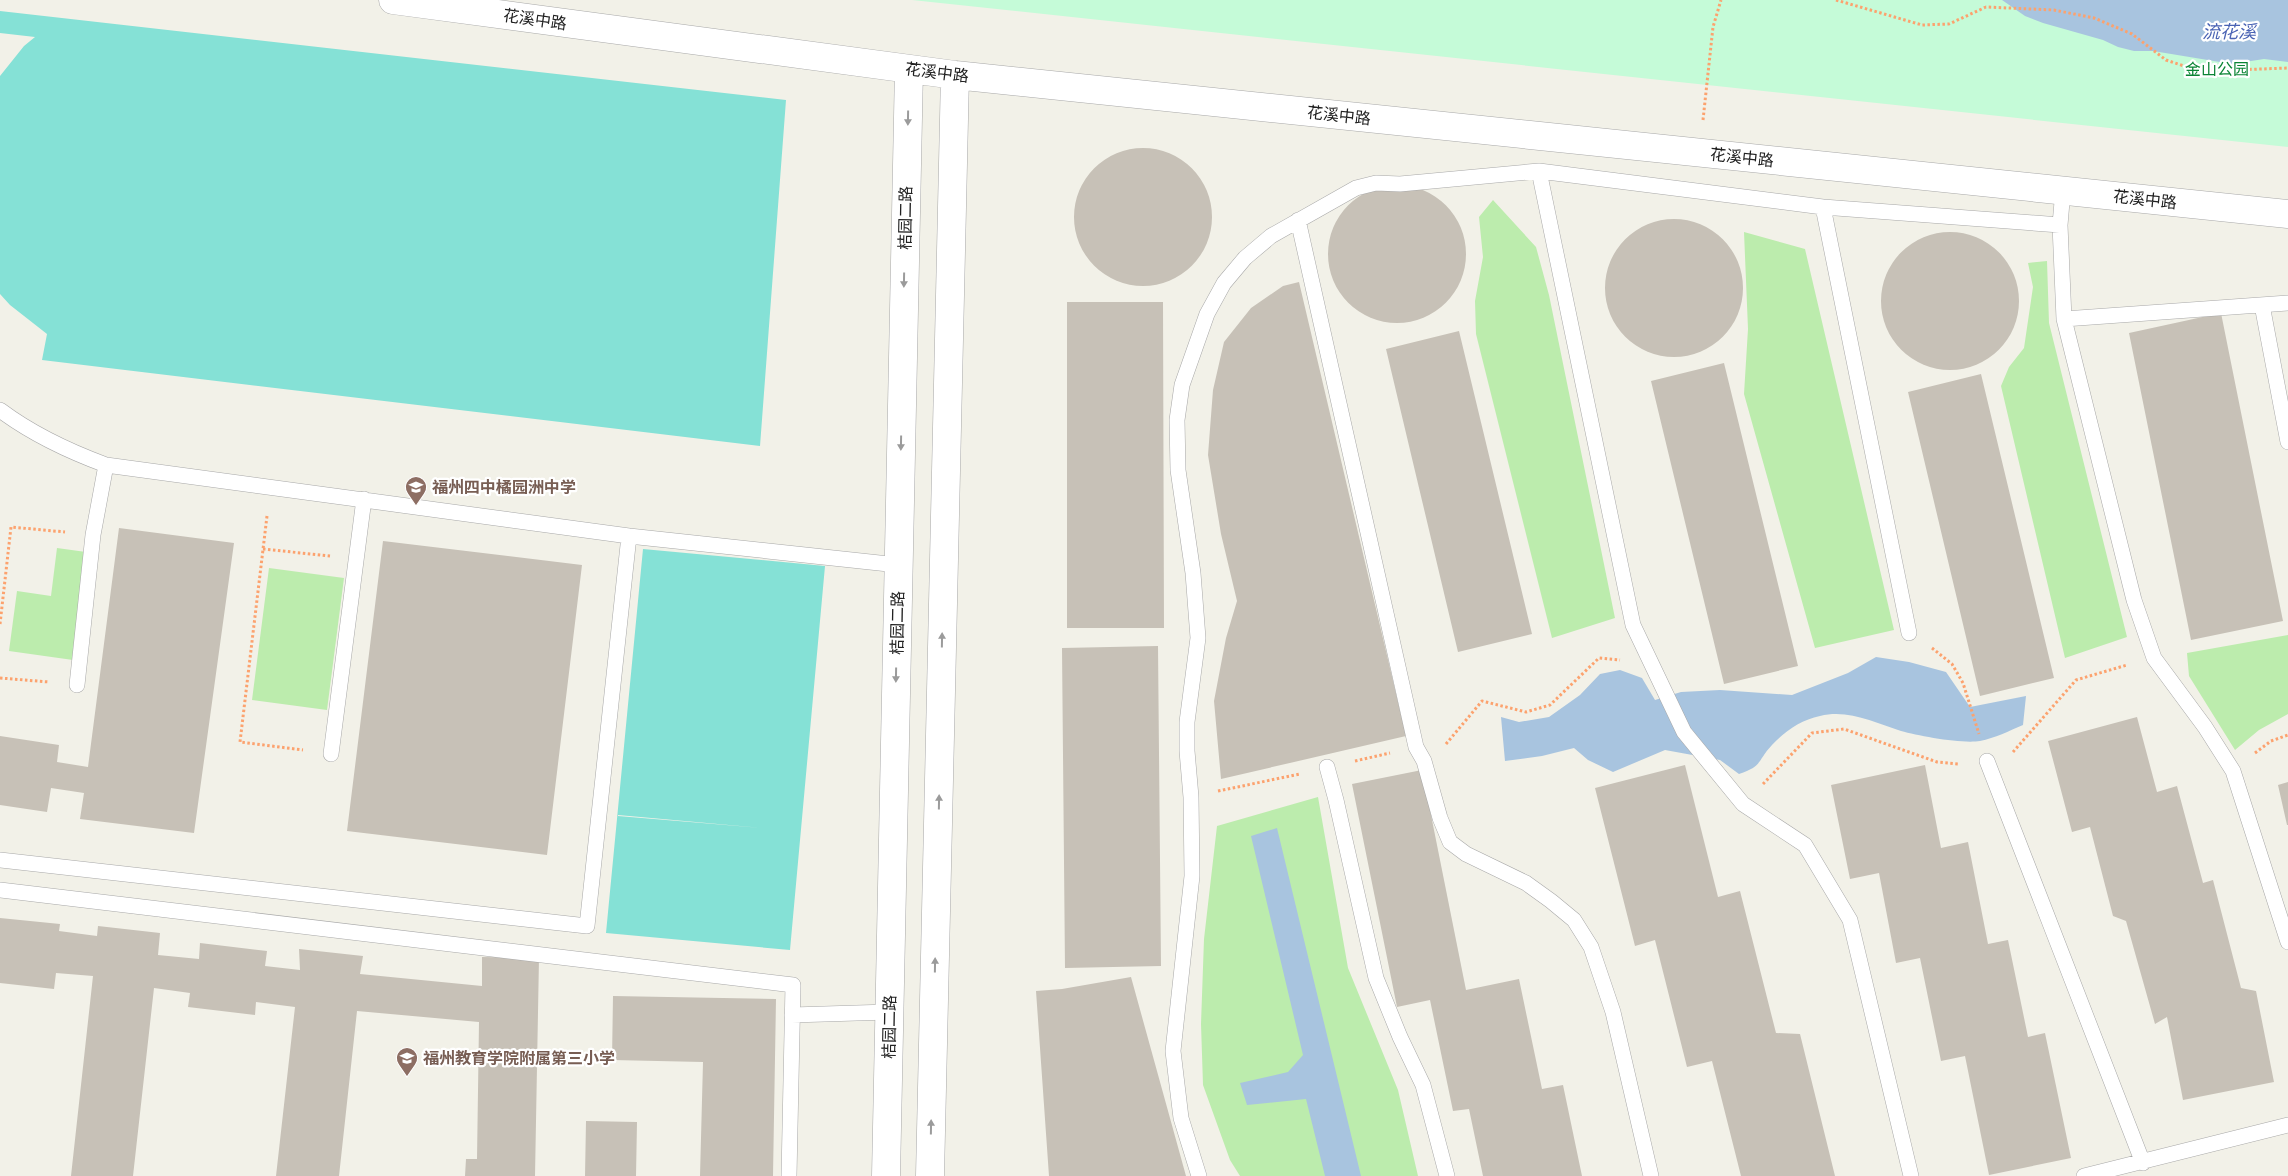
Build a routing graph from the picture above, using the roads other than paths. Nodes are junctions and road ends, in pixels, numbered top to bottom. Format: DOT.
graph roads {
  1 [pos="392,0"];
  2 [pos="908,69"];
  3 [pos="955,75"];
  4 [pos="1539,171"];
  5 [pos="2063,190"];
  6 [pos="1823,207"];
  7 [pos="2288,214"];
  8 [pos="1298,220"];
  9 [pos="2060,225"];
  10 [pos="2288,303"];
  11 [pos="2262,305"];
  12 [pos="2064,319"];
  13 [pos="0,410"];
  14 [pos="2288,442"];
  15 [pos="106,465"];
  16 [pos="364,500"];
  17 [pos="629,536"];
  18 [pos="898,565"];
  19 [pos="1909,633"];
  20 [pos="77,685"];
  21 [pos="331,754"];
  22 [pos="1987,760"];
  23 [pos="1327,768"];
  24 [pos="0,860"];
  25 [pos="0,890"];
  26 [pos="2288,942"];
  27 [pos="889,1012"];
  28 [pos="792,1016"];
  29 [pos="2288,1125"];
  30 [pos="2143,1163"];
  31 [pos="789,1176"];
  32 [pos="886,1176"];
  33 [pos="930,1176"];
  34 [pos="1199,1176"];
  35 [pos="1447,1176"];
  36 [pos="1651,1176"];
  37 [pos="1911,1176"];
  38 [pos="2084,1176"];
  1 -- 2 [label="street, 花溪中路"];
  2 -- 3 [label="street, 花溪中路"];
  2 -- 18 [label="street, 桔园二路, one-way"];
  3 -- 5 [label="street, 花溪中路"];
  33 -- 3 [label="street, one-way"];
  4 -- 6 [label="lane"];
  4 -- 8 [label="lane"];
  4 -- 37 [label="lane"];
  5 -- 7 [label="street, 花溪中路"];
  5 -- 9 [label="lane"];
  6 -- 9 [label="lane"];
  6 -- 19 [label="lane"];
  8 -- 34 [label="lane"];
  8 -- 36 [label="lane"];
  9 -- 12 [label="lane"];
  10 -- 11 [label="lane"];
  11 -- 12 [label="lane"];
  11 -- 14 [label="lane"];
  12 -- 26 [label="lane"];
  13 -- 15 [label="lane"];
  15 -- 16 [label="lane"];
  15 -- 20 [label="lane"];
  16 -- 17 [label="lane"];
  16 -- 21 [label="lane"];
  17 -- 18 [label="lane"];
  17 -- 24 [label="lane"];
  18 -- 27 [label="street, 桔园二路, one-way"];
  22 -- 30 [label="lane"];
  23 -- 35 [label="lane"];
  25 -- 28 [label="lane"];
  27 -- 28 [label="lane"];
  27 -- 32 [label="street, 桔园二路"];
  28 -- 31 [label="lane"];
  29 -- 30 [label="lane"];
  30 -- 38 [label="lane"];
}
